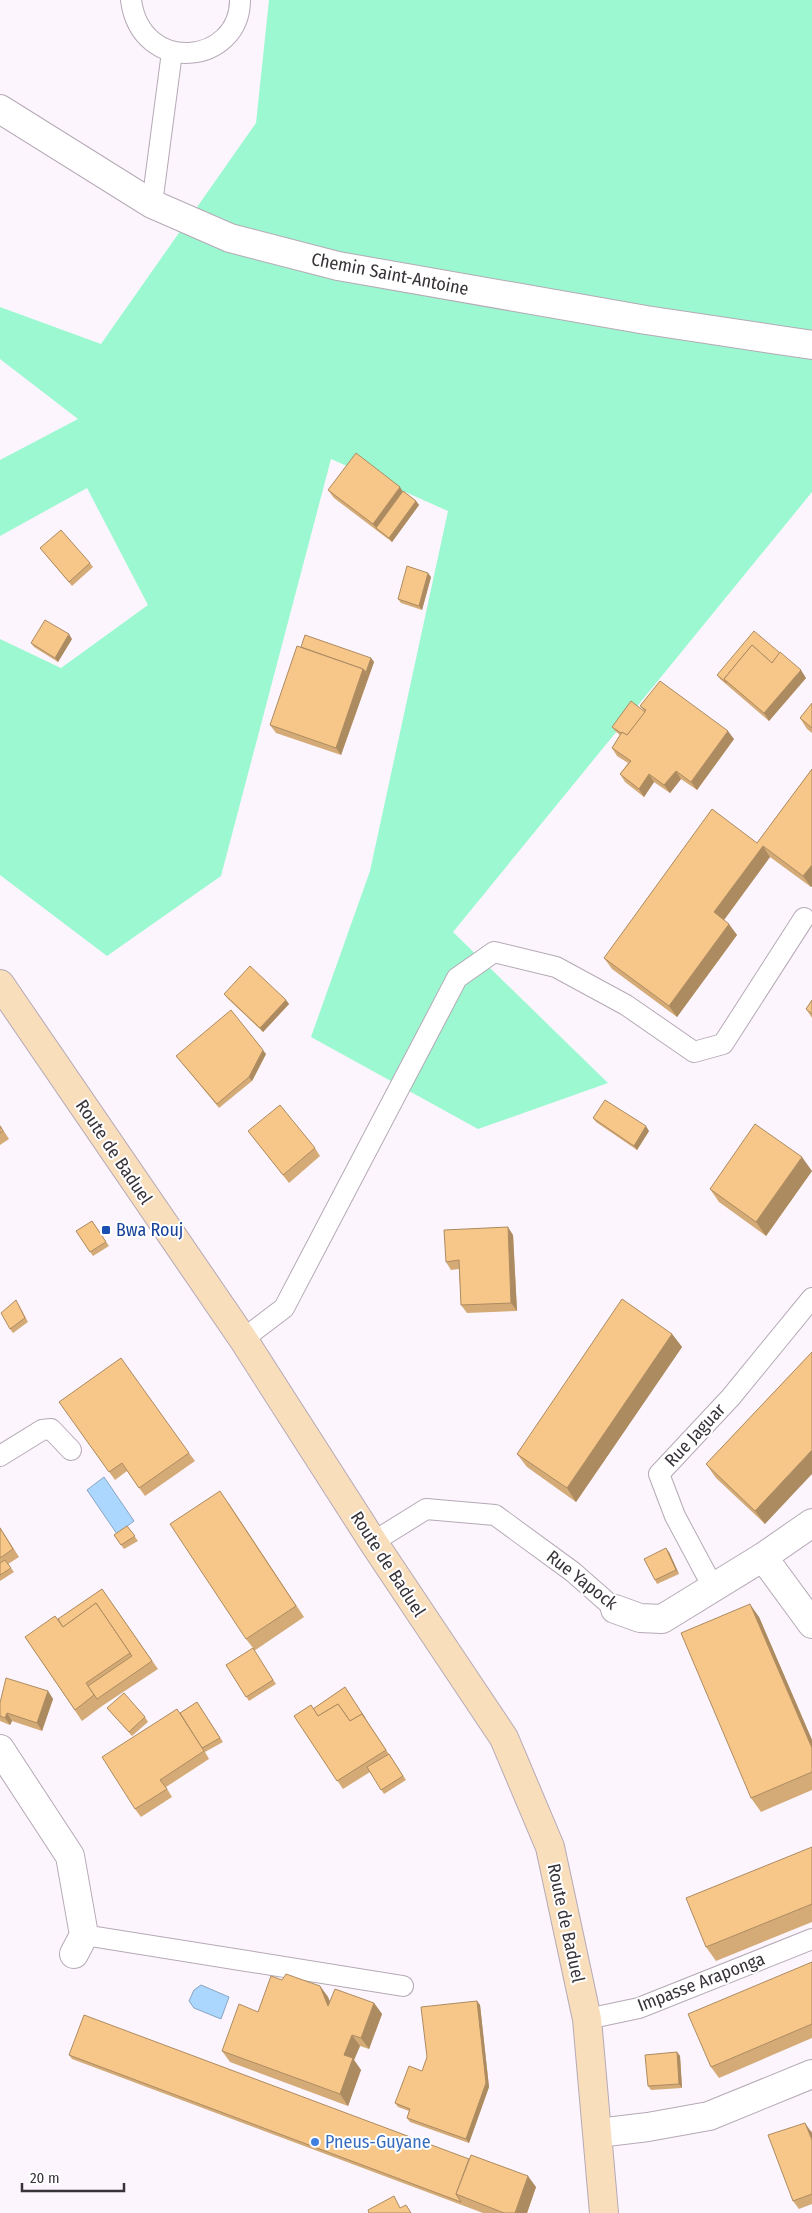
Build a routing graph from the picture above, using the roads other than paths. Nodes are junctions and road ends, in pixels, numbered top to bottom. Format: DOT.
graph roads {
  1 [pos="131,0"];
  2 [pos="240,0"];
  3 [pos="172,52"];
  4 [pos="0,109"];
  5 [pos="152,204"];
  6 [pos="812,345"];
  7 [pos="804,918"];
  8 [pos="0,984"];
  9 [pos="812,1298"];
  10 [pos="242,1339"];
  11 [pos="71,1450"];
  12 [pos="0,1456"];
  13 [pos="812,1523"];
  14 [pos="373,1542"];
  15 [pos="763,1557"];
  16 [pos="714,1588"];
  17 [pos="615,1608"];
  18 [pos="812,1624"];
  19 [pos="0,1749"];
  20 [pos="812,1939"];
  21 [pos="79,1944"];
  22 [pos="403,1986"];
  23 [pos="587,2019"];
  24 [pos="812,2074"];
  25 [pos="598,2133"];
  26 [pos="604,2213"];
  1 -- 3 [label="lane"];
  2 -- 3 [label="lane"];
  3 -- 5 [label="lane"];
  4 -- 5 [label="street, Chemin Saint-Antoine"];
  5 -- 6 [label="street, Chemin Saint-Antoine"];
  7 -- 10 [label="lane"];
  8 -- 10 [label="main road, Route de Baduel"];
  9 -- 16 [label="lane, Rue Jaguar"];
  10 -- 14 [label="main road, Route de Baduel"];
  11 -- 12 [label="lane"];
  13 -- 15 [label="street, Rue Yapock"];
  14 -- 17 [label="lane, Rue Yapock"];
  14 -- 23 [label="main road, Route de Baduel"];
  15 -- 16 [label="street, Rue Yapock"];
  15 -- 18 [label="street"];
  16 -- 17 [label="street, Rue Yapock"];
  19 -- 21 [label="street"];
  20 -- 23 [label="lane, Impasse Araponga"];
  21 -- 22 [label="lane"];
  23 -- 25 [label="main road, Route de Baduel"];
  24 -- 25 [label="street"];
  25 -- 26 [label="main road, Route de Baduel"];
}
